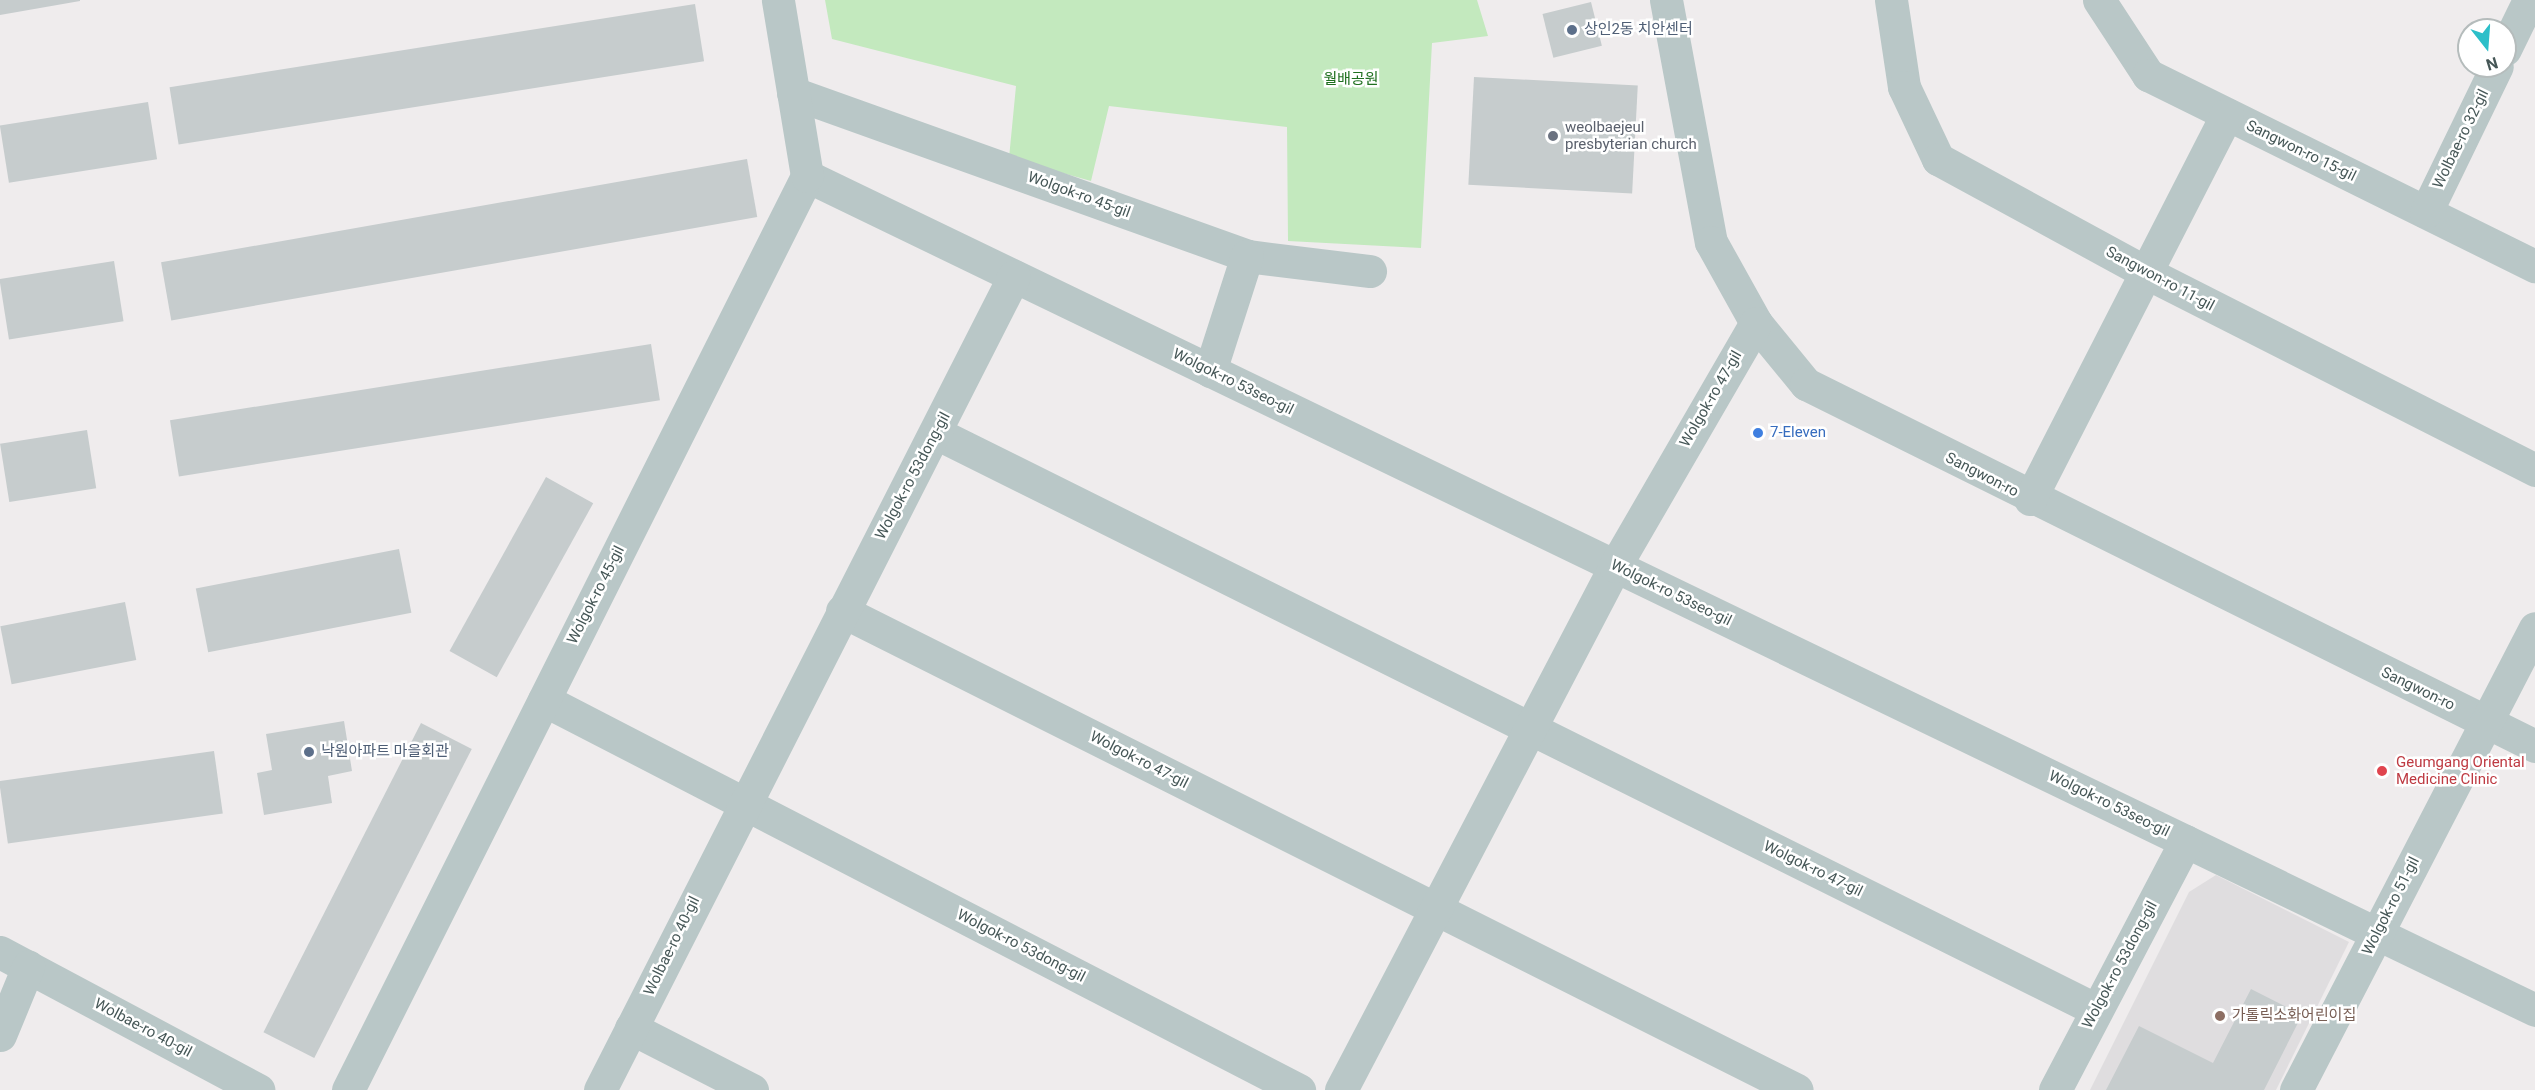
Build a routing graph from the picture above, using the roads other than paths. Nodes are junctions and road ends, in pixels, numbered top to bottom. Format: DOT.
graph roads {
  1 [pos="778,0"];
  2 [pos="1666,0"];
  3 [pos="1891,0"];
  4 [pos="2099,0"];
  5 [pos="2491,78"];
  6 [pos="793,93"];
  7 [pos="2227,114"];
  8 [pos="807,176"];
  9 [pos="2426,212"];
  10 [pos="1247,256"];
  11 [pos="2535,266"];
  12 [pos="1371,271"];
  13 [pos="2143,272"];
  14 [pos="1014,276"];
  15 [pos="1756,322"];
  16 [pos="1210,371"];
  17 [pos="936,434"];
  18 [pos="2535,470"];
  19 [pos="2031,499"];
  20 [pos="1615,566"];
  21 [pos="842,611"];
  22 [pos="2535,628"];
  23 [pos="544,700"];
  24 [pos="2487,722"];
  25 [pos="1530,729"];
  26 [pos="2535,746"];
  27 [pos="743,803"];
  28 [pos="2186,841"];
  29 [pos="1436,909"];
  30 [pos="2377,933"];
  31 [pos="0,952"];
  32 [pos="28,967"];
  33 [pos="2096,1009"];
  34 [pos="2535,1010"];
  35 [pos="631,1028"];
  36 [pos="0,1035"];
  37 [pos="258,1090"];
  38 [pos="348,1090"];
  39 [pos="600,1090"];
  40 [pos="752,1090"];
  41 [pos="1299,1090"];
  42 [pos="1341,1090"];
  43 [pos="1797,1090"];
  44 [pos="2055,1090"];
  45 [pos="2296,1090"];
  1 -- 6 [label="street"];
  2 -- 15 [label="street, Sangwon-ro"];
  3 -- 13 [label="street, Sangwon-ro 11-gil"];
  4 -- 7 [label="street, Sangwon-ro 15-gil"];
  5 -- 9 [label="street, Wolbae-ro 32-gil"];
  6 -- 8 [label="street"];
  6 -- 10 [label="street, Wolgok-ro 45-gil"];
  7 -- 9 [label="street, Sangwon-ro 15-gil"];
  7 -- 13 [label="street"];
  8 -- 14 [label="street, Wolgok-ro 53seo-gil"];
  8 -- 23 [label="street, Wolgok-ro 45-gil"];
  9 -- 11 [label="street, Sangwon-ro 15-gil"];
  10 -- 12 [label="street, Wolgok-ro 45-gil"];
  10 -- 16 [label="street"];
  13 -- 18 [label="street, Sangwon-ro 11-gil"];
  13 -- 19 [label="street"];
  14 -- 16 [label="street, Wolgok-ro 53seo-gil"];
  14 -- 17 [label="street, Wolgok-ro 53dong-gil"];
  15 -- 19 [label="street, Sangwon-ro"];
  15 -- 20 [label="street, Wolgok-ro 47-gil"];
  16 -- 20 [label="street, Wolgok-ro 53seo-gil"];
  17 -- 21 [label="street, Wolgok-ro 53dong-gil"];
  17 -- 25 [label="street, Wolgok-ro 47-gil"];
  19 -- 24 [label="street, Sangwon-ro"];
  20 -- 25 [label="street, Wolgok-ro 47-gil"];
  20 -- 28 [label="street, Wolgok-ro 53seo-gil"];
  21 -- 27 [label="street, Wolgok-ro 53dong-gil"];
  21 -- 29 [label="street, Wolgok-ro 47-gil"];
  22 -- 24 [label="street, Wolgok-ro 51-gil"];
  23 -- 27 [label="street, Wolgok-ro 53dong-gil"];
  23 -- 38 [label="street, Wolgok-ro 45-gil"];
  24 -- 26 [label="street, Sangwon-ro"];
  24 -- 30 [label="street, Wolgok-ro 51-gil"];
  25 -- 29 [label="street, Wolgok-ro 47-gil"];
  25 -- 33 [label="street, Wolgok-ro 47-gil"];
  27 -- 35 [label="street, Wolbae-ro 40-gil"];
  27 -- 41 [label="street, Wolgok-ro 53dong-gil"];
  28 -- 30 [label="street, Wolgok-ro 53seo-gil"];
  28 -- 33 [label="street, Wolgok-ro 53dong-gil"];
  29 -- 42 [label="street, Wolgok-ro 47-gil"];
  29 -- 43 [label="street, Wolgok-ro 47-gil"];
  30 -- 34 [label="street, Wolgok-ro 53seo-gil"];
  30 -- 45 [label="street, Wolgok-ro 51-gil"];
  31 -- 32 [label="street, Wolbae-ro 40-gil"];
  32 -- 36 [label="street"];
  32 -- 37 [label="street, Wolbae-ro 40-gil"];
  33 -- 44 [label="street, Wolgok-ro 53dong-gil"];
  35 -- 39 [label="street, Wolbae-ro 40-gil"];
  35 -- 40 [label="street"];
}
